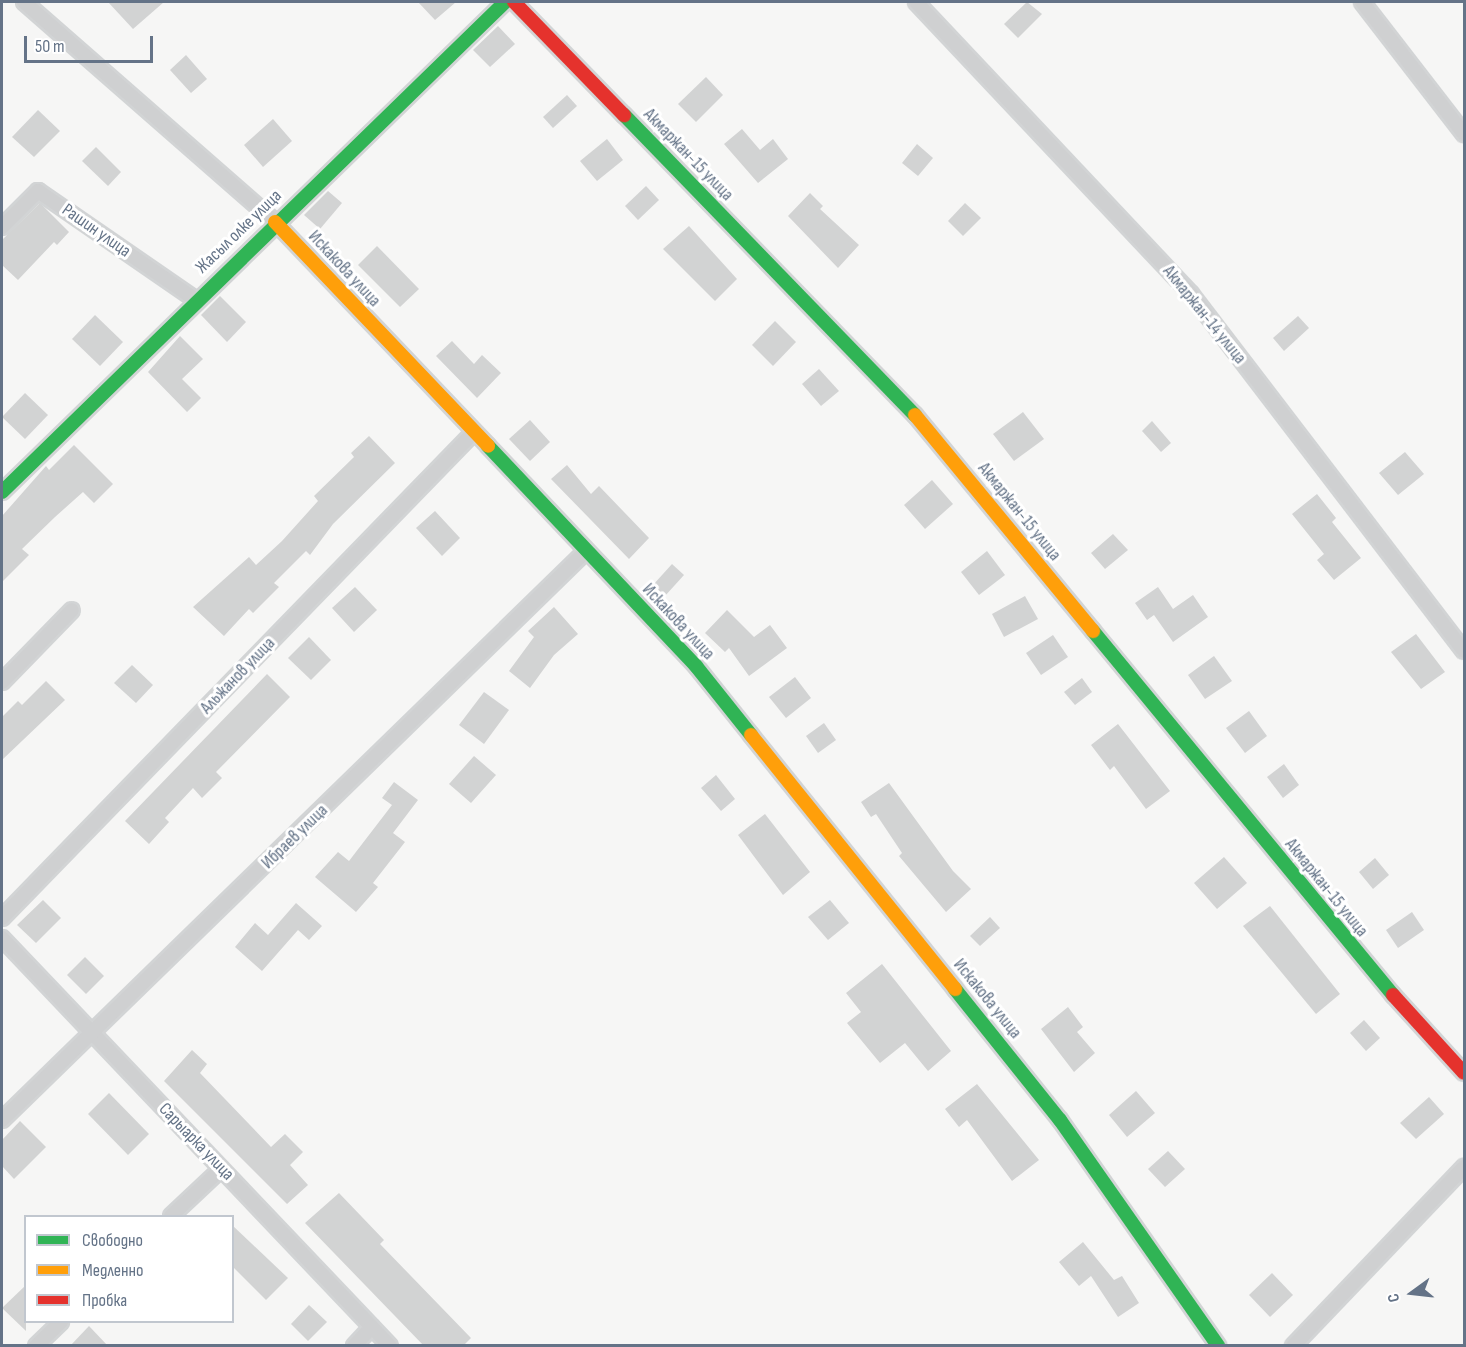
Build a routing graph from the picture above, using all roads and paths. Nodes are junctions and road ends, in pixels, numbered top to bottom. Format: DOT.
graph roads {
  1 [pos="24,2"];
  2 [pos="505,2"];
  3 [pos="514,2"];
  4 [pos="916,2"];
  5 [pos="1362,2"];
  6 [pos="1464,134"];
  7 [pos="275,222"];
  8 [pos="2,227"];
  9 [pos="196,300"];
  10 [pos="473,433"];
  11 [pos="2,492"];
  12 [pos="586,551"];
  13 [pos="72,610"];
  14 [pos="1464,651"];
  15 [pos="2,682"];
  16 [pos="2,918"];
  17 [pos="2,938"];
  18 [pos="93,1035"];
  19 [pos="1464,1073"];
  20 [pos="2,1120"];
  21 [pos="1464,1167"];
  22 [pos="221,1169"];
  23 [pos="172,1215"];
  24 [pos="60,1323"];
  25 [pos="372,1327"];
  26 [pos="36,1346"];
  27 [pos="354,1346"];
  28 [pos="390,1346"];
  29 [pos="1218,1346"];
  30 [pos="1293,1346"];
  1 -- 7 [label="street, Искакова улица"];
  2 -- 7 [label="street, Жасыл олке улица"];
  3 -- 19 [label="street, Акмаржан-15 улица"];
  4 -- 14 [label="street, Акмаржан-14 улица"];
  5 -- 6 [label="street"];
  7 -- 9 [label="street, Жасыл олке улица"];
  7 -- 10 [label="street, Искакова улица"];
  8 -- 9 [label="street, Рашин улица"];
  9 -- 11 [label="street, Жасыл олке улица"];
  10 -- 12 [label="street, Искакова улица"];
  10 -- 16 [label="street, Альжанов улица"];
  12 -- 18 [label="street, Ибраев улица"];
  12 -- 29 [label="street, Искакова улица"];
  13 -- 15 [label="street"];
  17 -- 18 [label="street, Сарыарка улица"];
  18 -- 20 [label="street, Ибраев улица"];
  18 -- 22 [label="street, Сарыарка улица"];
  21 -- 30 [label="street"];
  22 -- 23 [label="street"];
  22 -- 25 [label="street, Сарыарка улица"];
  24 -- 26 [label="street"];
  25 -- 27 [label="street"];
  25 -- 28 [label="street, Сарыарка улица"];
}
